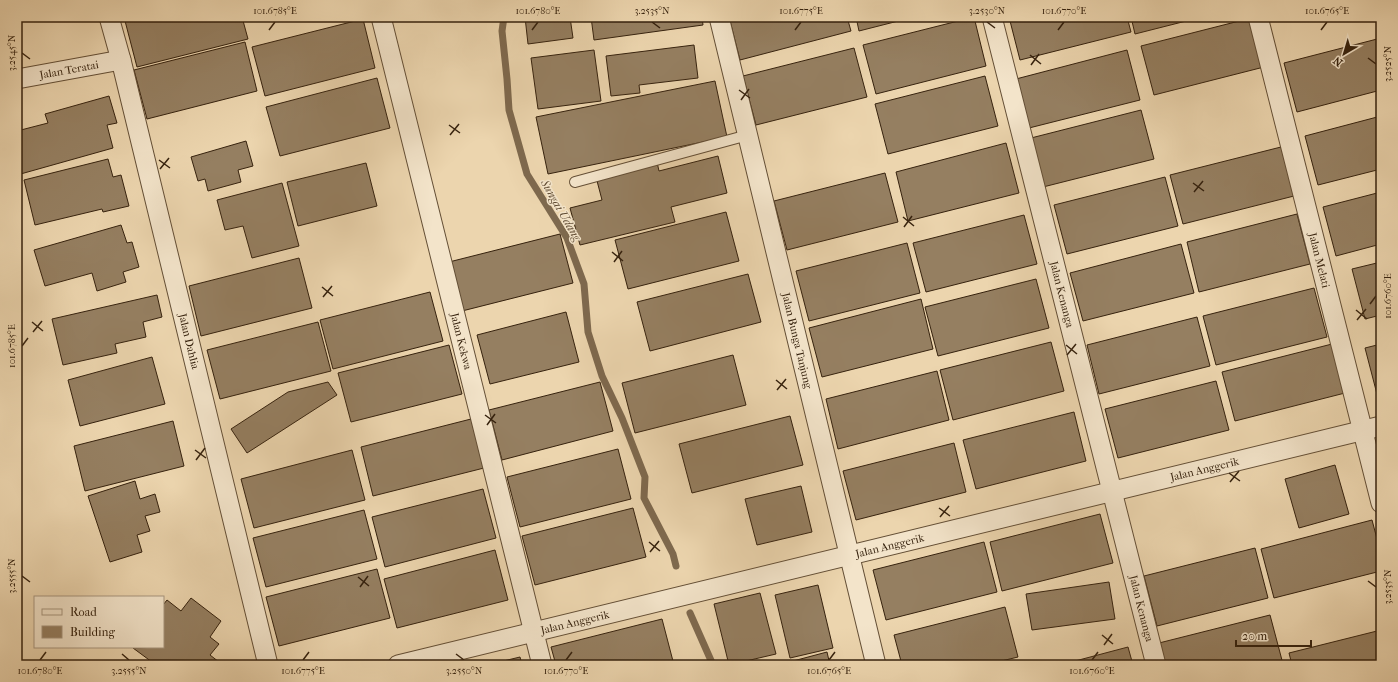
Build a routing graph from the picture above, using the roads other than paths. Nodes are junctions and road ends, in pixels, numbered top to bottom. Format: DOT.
graph roads {
  1 [pos="109,17"];
  2 [pos="381,17"];
  3 [pos="719,17"];
  4 [pos="992,17"];
  5 [pos="1258,17"];
  6 [pos="121,60"];
  7 [pos="17,79"];
  8 [pos="748,135"];
  9 [pos="576,182"];
  10 [pos="1372,428"];
  11 [pos="1112,491"];
  12 [pos="1381,503"];
  13 [pos="850,556"];
  14 [pos="534,631"];
  15 [pos="268,665"];
  16 [pos="398,665"];
  17 [pos="542,665"];
  18 [pos="876,665"];
  19 [pos="1156,665"];
  1 -- 6 [label="street, Jalan Dahlia"];
  2 -- 14 [label="street, Jalan Kekwa"];
  3 -- 8 [label="street, Jalan Bunga Tanjung"];
  4 -- 11 [label="street, Jalan Kenanga"];
  5 -- 10 [label="street, Jalan Melati"];
  6 -- 7 [label="street, Jalan Teratai"];
  6 -- 15 [label="street, Jalan Dahlia"];
  8 -- 9 [label="lane"];
  8 -- 13 [label="street, Jalan Bunga Tanjung"];
  10 -- 11 [label="street, Jalan Anggerik"];
  10 -- 12 [label="street, Jalan Melati"];
  11 -- 13 [label="street, Jalan Anggerik"];
  11 -- 19 [label="street, Jalan Kenanga"];
  13 -- 14 [label="street, Jalan Anggerik"];
  13 -- 18 [label="street, Jalan Bunga Tanjung"];
  14 -- 16 [label="street, Jalan Anggerik"];
  14 -- 17 [label="street, Jalan Kekwa"];
}
